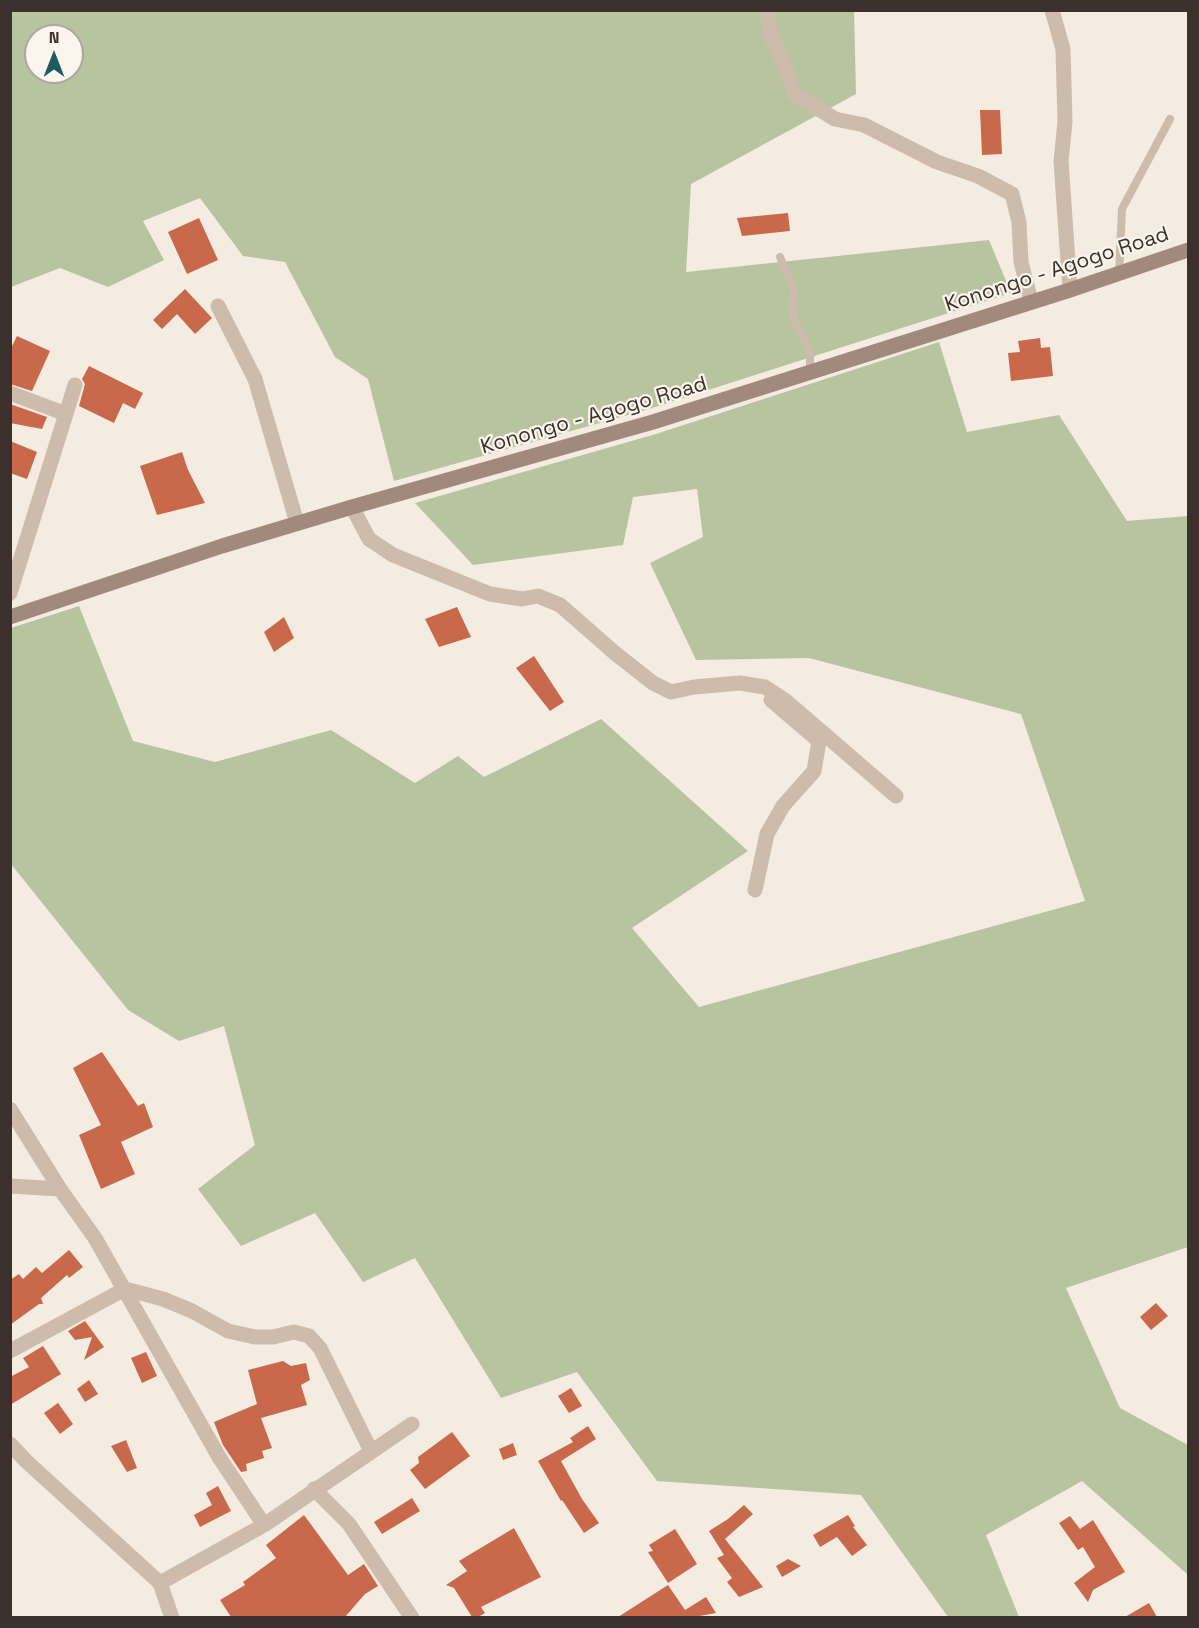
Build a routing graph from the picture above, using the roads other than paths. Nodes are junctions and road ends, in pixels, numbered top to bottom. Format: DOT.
graph roads {
  1 [pos="767,10"];
  2 [pos="1052,10"];
  3 [pos="1170,119"];
  4 [pos="1188,250"];
  5 [pos="780,257"];
  6 [pos="1119,274"];
  7 [pos="1070,290"];
  8 [pos="1031,301"];
  9 [pos="218,306"];
  10 [pos="810,373"];
  11 [pos="75,385"];
  12 [pos="10,393"];
  13 [pos="66,414"];
  14 [pos="352,507"];
  15 [pos="297,523"];
  16 [pos="10,592"];
  17 [pos="10,616"];
  18 [pos="764,694"];
  19 [pos="896,796"];
  20 [pos="754,890"];
  21 [pos="10,1109"];
  22 [pos="10,1186"];
  23 [pos="60,1189"];
  24 [pos="125,1289"];
  25 [pos="10,1351"];
  26 [pos="412,1424"];
  27 [pos="10,1444"];
  28 [pos="371,1451"];
  29 [pos="314,1489"];
  30 [pos="264,1525"];
  31 [pos="160,1583"];
  32 [pos="172,1617"];
  33 [pos="412,1617"];
  1 -- 8 [label="street"];
  2 -- 7 [label="street"];
  3 -- 6 [label="lane"];
  4 -- 6 [label="main road, Konongo - Agogo Road"];
  5 -- 10 [label="lane"];
  6 -- 7 [label="main road, Konongo - Agogo Road"];
  7 -- 8 [label="main road, Konongo - Agogo Road"];
  8 -- 10 [label="main road, Konongo - Agogo Road"];
  9 -- 15 [label="street"];
  10 -- 14 [label="main road, Konongo - Agogo Road"];
  11 -- 13 [label="street"];
  12 -- 13 [label="street"];
  13 -- 16 [label="street"];
  14 -- 15 [label="main road, Konongo - Agogo Road"];
  14 -- 19 [label="street"];
  15 -- 17 [label="main road, Konongo - Agogo Road"];
  18 -- 20 [label="street"];
  21 -- 23 [label="street"];
  22 -- 23 [label="street"];
  23 -- 24 [label="street"];
  24 -- 25 [label="street"];
  24 -- 28 [label="street"];
  24 -- 30 [label="street"];
  26 -- 28 [label="street"];
  27 -- 31 [label="street"];
  28 -- 29 [label="street"];
  29 -- 30 [label="street"];
  29 -- 33 [label="street"];
  30 -- 31 [label="street"];
  31 -- 32 [label="street"];
}
